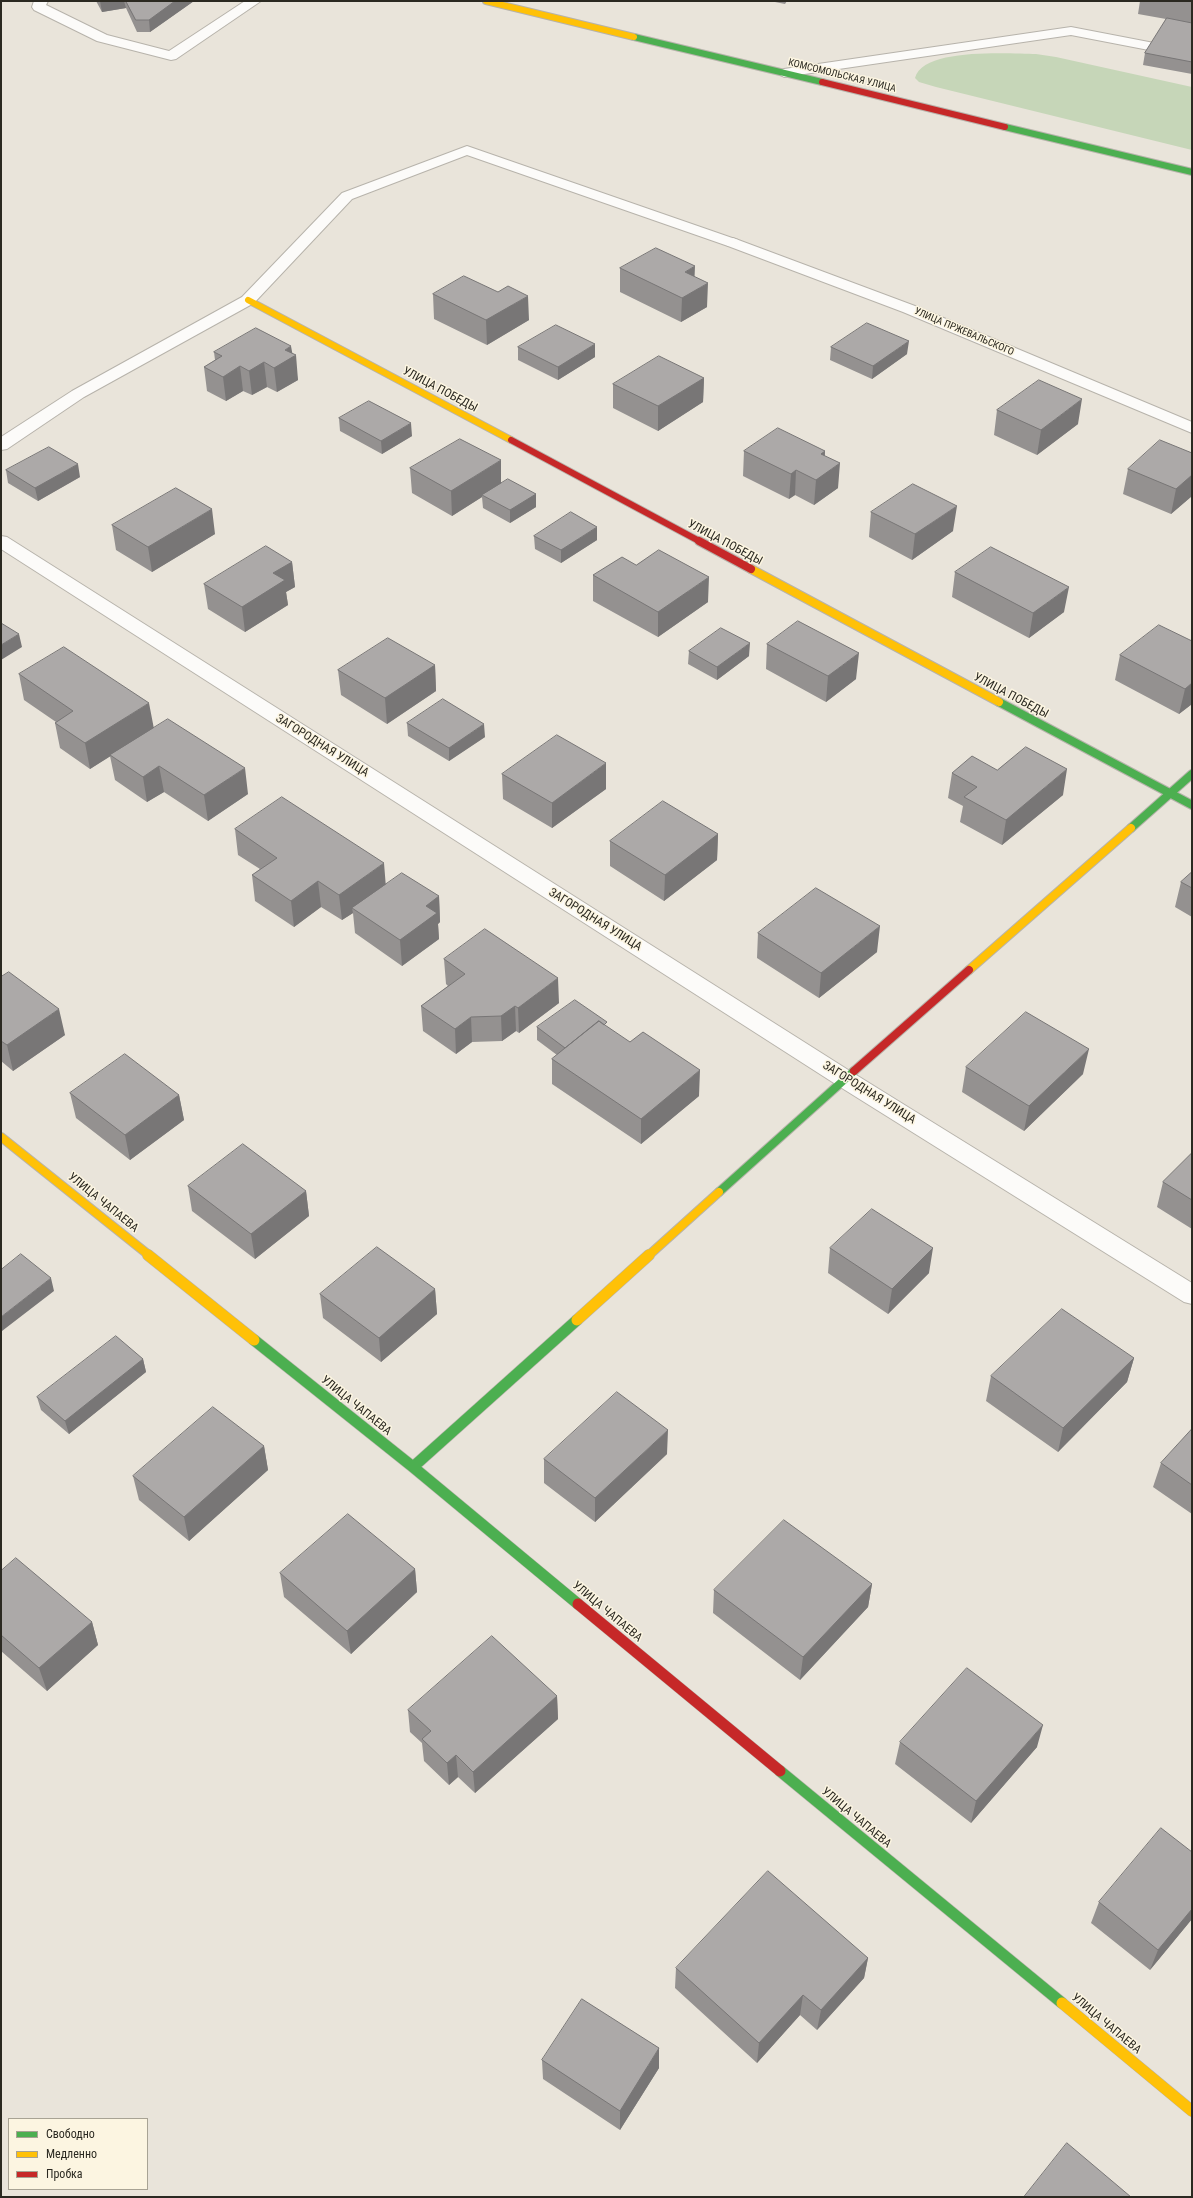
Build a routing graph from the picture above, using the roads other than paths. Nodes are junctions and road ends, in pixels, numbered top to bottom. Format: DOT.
graph roads {
  1 [pos="41,1"];
  2 [pos="254,1"];
  3 [pos="486,1"];
  4 [pos="1154,47"];
  5 [pos="784,74"];
  6 [pos="1192,172"];
  7 [pos="248,300"];
  8 [pos="1192,428"];
  9 [pos="1,445"];
  10 [pos="1,541"];
  11 [pos="1192,774"];
  12 [pos="1169,794"];
  13 [pos="1192,805"];
  14 [pos="845,1079"];
  15 [pos="1,1137"];
  16 [pos="1192,1295"];
  17 [pos="413,1467"];
  18 [pos="1192,2111"];
  1 -- 2 [label="street"];
  3 -- 5 [label="street, КОМСОМОЛЬСКАЯ УЛИЦА"];
  4 -- 5 [label="street"];
  5 -- 6 [label="street, КОМСОМОЛЬСКАЯ УЛИЦА"];
  7 -- 8 [label="street, УЛИЦА ПРЖЕВАЛЬСКОГО"];
  7 -- 9 [label="street, УЛИЦА ПРЖЕВАЛЬСКОГО"];
  7 -- 12 [label="street, УЛИЦА ПОБЕДЫ"];
  10 -- 14 [label="street, ЗАГОРОДНАЯ УЛИЦА"];
  11 -- 12 [label="street"];
  12 -- 13 [label="street, УЛИЦА ПОБЕДЫ"];
  12 -- 14 [label="street"];
  14 -- 16 [label="street, ЗАГОРОДНАЯ УЛИЦА"];
  14 -- 17 [label="street"];
  15 -- 17 [label="street, УЛИЦА ЧАПАЕВА"];
  17 -- 18 [label="street, УЛИЦА ЧАПАЕВА"];
}
